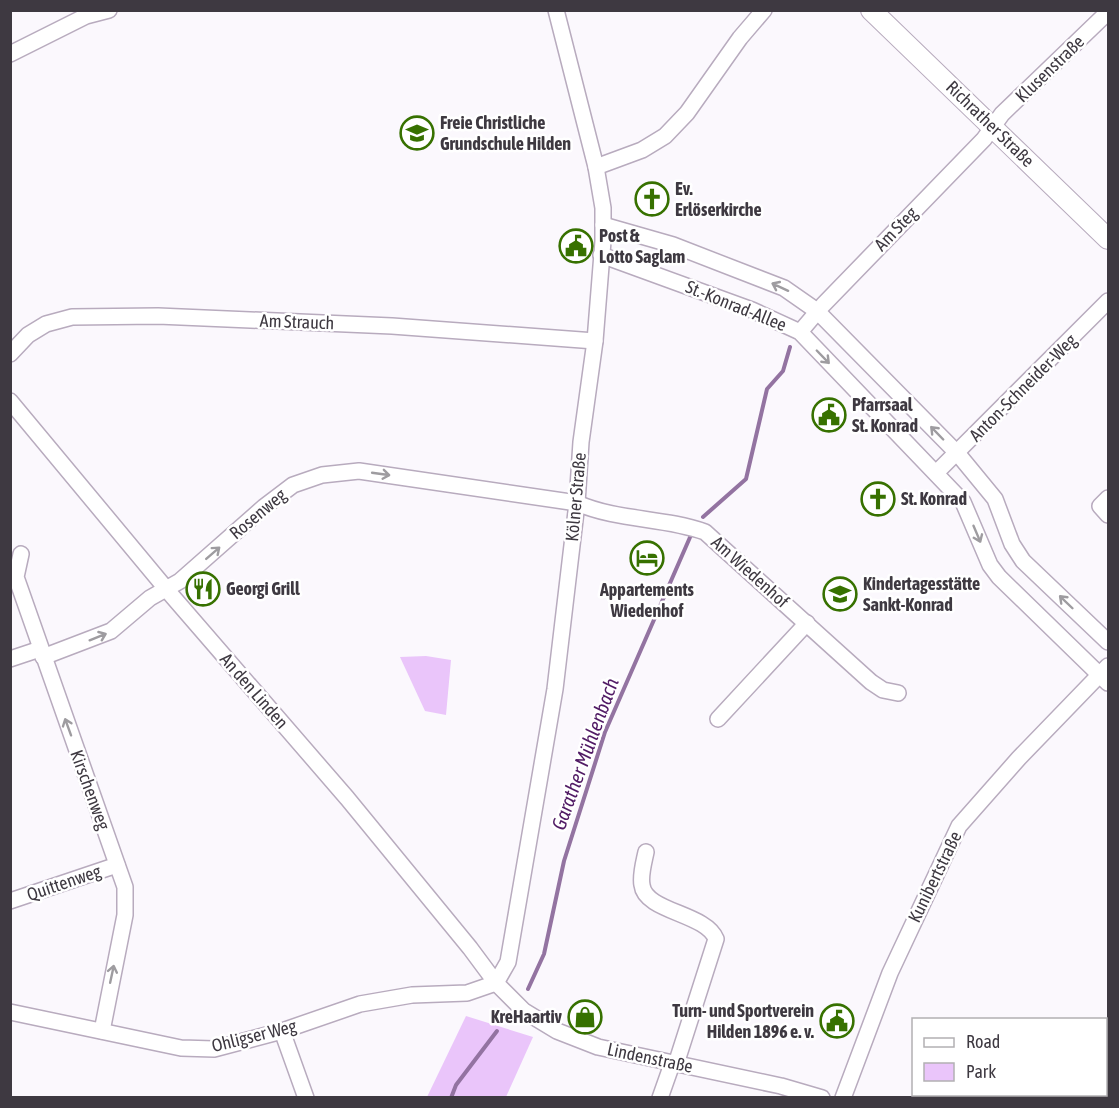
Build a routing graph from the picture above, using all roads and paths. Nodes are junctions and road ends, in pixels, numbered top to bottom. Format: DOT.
graph roads {
  1 [pos="109,10"];
  2 [pos="556,10"];
  3 [pos="764,10"];
  4 [pos="871,10"];
  5 [pos="1102,14"];
  6 [pos="10,54"];
  7 [pos="992,127"];
  8 [pos="596,167"];
  9 [pos="603,225"];
  10 [pos="1108,239"];
  11 [pos="601,255"];
  12 [pos="1108,301"];
  13 [pos="817,311"];
  14 [pos="800,332"];
  15 [pos="596,341"];
  16 [pos="10,354"];
  17 [pos="10,401"];
  18 [pos="957,454"];
  19 [pos="936,473"];
  20 [pos="1108,498"];
  21 [pos="577,503"];
  22 [pos="1108,515"];
  23 [pos="21,554"];
  24 [pos="166,588"];
  25 [pos="807,623"];
  26 [pos="1108,642"];
  27 [pos="42,653"];
  28 [pos="10,659"];
  29 [pos="1105,674"];
  30 [pos="898,693"];
  31 [pos="718,719"];
  32 [pos="646,852"];
  33 [pos="117,865"];
  34 [pos="10,901"];
  35 [pos="496,983"];
  36 [pos="10,1012"];
  37 [pos="282,1031"];
  38 [pos="102,1032"];
  39 [pos="674,1064"];
  40 [pos="306,1098"];
  41 [pos="660,1098"];
  42 [pos="822,1098"];
  43 [pos="843,1098"];
  1 -- 6 [label="street"];
  2 -- 8 [label="street, Kölner Straße"];
  3 -- 8 [label="street"];
  4 -- 7 [label="main road, Richrather Straße"];
  5 -- 7 [label="street, Klusenstraße"];
  7 -- 10 [label="main road, Richrather Straße"];
  7 -- 13 [label="street, Am Steg"];
  8 -- 9 [label="street, Kölner Straße"];
  9 -- 11 [label="street, Kölner Straße"];
  13 -- 9 [label="street, St.-Konrad-Allee, one-way"];
  11 -- 14 [label="street, St.-Konrad-Allee"];
  11 -- 15 [label="street, Kölner Straße"];
  12 -- 18 [label="street, Anton-Schneider-Weg"];
  13 -- 14 [label="street, Am Steg"];
  18 -- 13 [label="street, St.-Konrad-Allee, one-way"];
  14 -- 19 [label="street, St.-Konrad-Allee, one-way"];
  15 -- 16 [label="street, Am Strauch"];
  15 -- 21 [label="street, Kölner Straße"];
  17 -- 24 [label="street, An den Linden"];
  18 -- 19 [label="street, Anton-Schneider-Weg"];
  26 -- 18 [label="street, St.-Konrad-Allee, one-way"];
  19 -- 29 [label="street, St.-Konrad-Allee, one-way"];
  20 -- 22 [label="street"];
  24 -- 21 [label="street, Rosenweg, one-way"];
  21 -- 25 [label="street, Am Wiedenhof"];
  21 -- 35 [label="street, Kölner Straße"];
  23 -- 27 [label="street, Kirschenweg"];
  27 -- 24 [label="street, Rosenweg, one-way"];
  24 -- 35 [label="street, An den Linden"];
  25 -- 30 [label="street, Am Wiedenhof"];
  25 -- 31 [label="street"];
  27 -- 28 [label="street"];
  33 -- 27 [label="street, Kirschenweg, one-way"];
  29 -- 43 [label="street, Kunibertstraße"];
  32 -- 39 [label="street"];
  33 -- 34 [label="street, Quittenweg"];
  38 -- 33 [label="street, Kirschenweg, one-way"];
  35 -- 37 [label="street, Ohligser Weg"];
  35 -- 39 [label="street, Lindenstraße"];
  36 -- 38 [label="street, Ohligser Weg"];
  37 -- 38 [label="street, Ohligser Weg"];
  37 -- 40 [label="street"];
  39 -- 41 [label="street"];
  39 -- 42 [label="street, Lindenstraße"];
}
